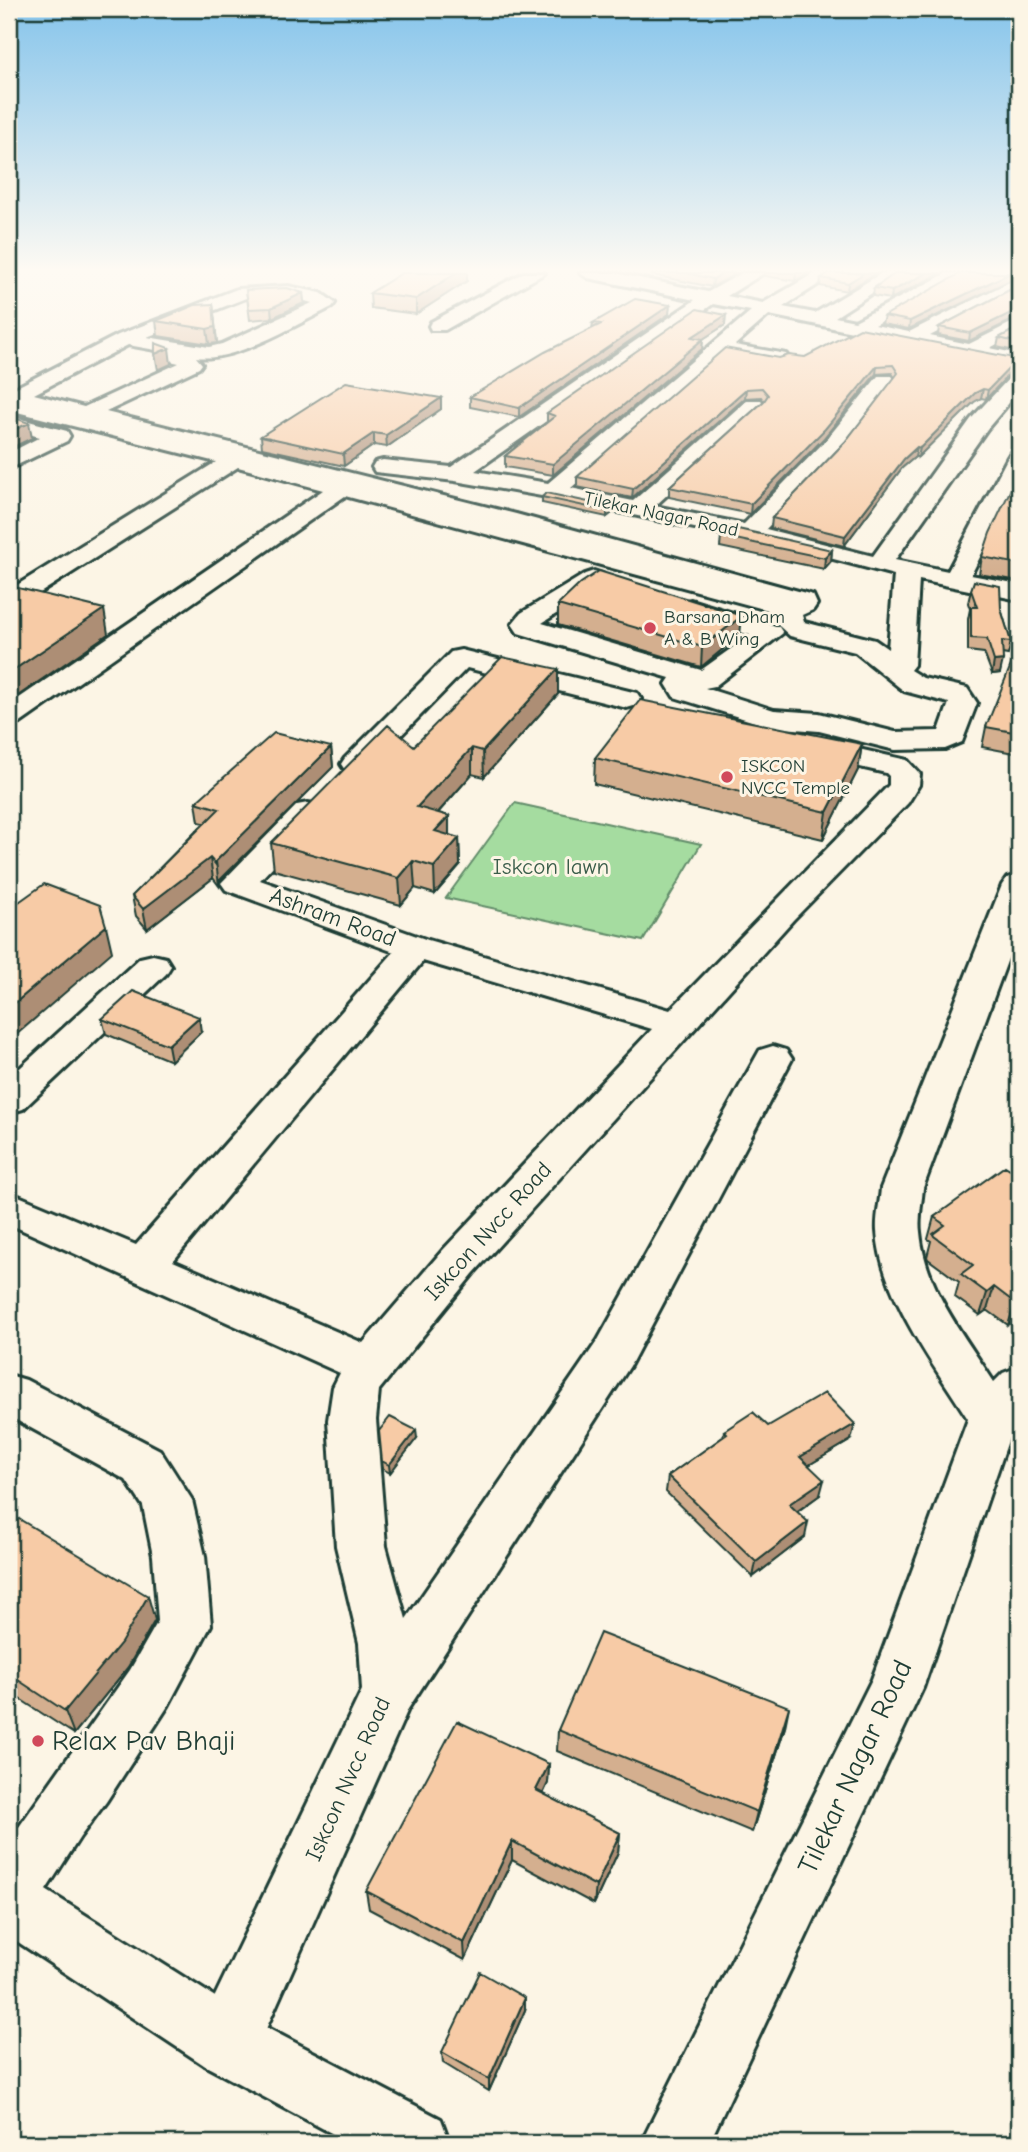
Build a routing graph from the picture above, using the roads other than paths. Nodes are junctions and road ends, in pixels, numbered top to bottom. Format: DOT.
graph roads {
  1 [pos="68,373"];
  2 [pos="85,373"];
  3 [pos="175,373"];
  4 [pos="202,373"];
  5 [pos="600,373"];
  6 [pos="691,373"];
  7 [pos="1019,379"];
  8 [pos="885,380"];
  9 [pos="754,404"];
  10 [pos="15,405"];
  11 [pos="98,415"];
  12 [pos="241,456"];
  13 [pos="1019,457"];
  14 [pos="12,458"];
  15 [pos="383,467"];
  16 [pos="455,474"];
  17 [pos="346,484"];
  18 [pos="552,491"];
  19 [pos="638,509"];
  20 [pos="749,533"];
  21 [pos="627,556"];
  22 [pos="879,565"];
  23 [pos="826,569"];
  24 [pos="907,570"];
  25 [pos="594,579"];
  26 [pos="956,579"];
  27 [pos="1019,592"];
  28 [pos="9,601"];
  29 [pos="791,603"];
  30 [pos="900,665"];
  31 [pos="687,675"];
  32 [pos="637,709"];
  33 [pos="9,718"];
  34 [pos="703,726"];
  35 [pos="1019,885"];
  36 [pos="416,948"];
  37 [pos="153,966"];
  38 [pos="680,1025"];
  39 [pos="774,1059"];
  40 [pos="9,1100"];
  41 [pos="9,1207"];
  42 [pos="143,1266"];
  43 [pos="370,1366"];
  44 [pos="9,1394"];
  45 [pos="1006,1401"];
  46 [pos="389,1691"];
  47 [pos="9,1894"];
  48 [pos="9,1901"];
  49 [pos="227,2042"];
  50 [pos="417,2143"];
  51 [pos="674,2143"];
  1 -- 10 [label="main road"];
  2 -- 10 [label="main road"];
  3 -- 11 [label="main road"];
  4 -- 11 [label="main road"];
  5 -- 16 [label="main road"];
  6 -- 18 [label="main road"];
  7 -- 22 [label="main road"];
  8 -- 20 [label="main road"];
  9 -- 19 [label="main road"];
  10 -- 11 [label="main road"];
  10 -- 12 [label="main road"];
  10 -- 14 [label="main road"];
  11 -- 12 [label="main road"];
  12 -- 17 [label="main road"];
  12 -- 28 [label="main road"];
  13 -- 26 [label="main road"];
  15 -- 16 [label="main road, Tilekar Nagar Road"];
  16 -- 18 [label="main road, Tilekar Nagar Road"];
  17 -- 21 [label="main road"];
  17 -- 33 [label="main road"];
  18 -- 19 [label="main road, Tilekar Nagar Road"];
  19 -- 20 [label="main road, Tilekar Nagar Road"];
  20 -- 23 [label="main road, Tilekar Nagar Road"];
  21 -- 25 [label="main road"];
  21 -- 29 [label="main road"];
  22 -- 23 [label="main road, Tilekar Nagar Road"];
  22 -- 24 [label="main road, Tilekar Nagar Road"];
  23 -- 29 [label="main road"];
  24 -- 26 [label="main road, Tilekar Nagar Road"];
  24 -- 30 [label="main road"];
  25 -- 31 [label="main road"];
  25 -- 31 [label="main road"];
  26 -- 27 [label="main road, Tilekar Nagar Road"];
  29 -- 31 [label="main road"];
  32 -- 36 [label="main road, Ashram Road"];
  34 -- 38 [label="main road, Iskcon Nvcc Road"];
  35 -- 45 [label="main road"];
  36 -- 38 [label="main road"];
  36 -- 42 [label="main road, Ashram Road"];
  37 -- 40 [label="main road"];
  38 -- 43 [label="main road, Iskcon Nvcc Road"];
  39 -- 46 [label="main road"];
  41 -- 42 [label="main road"];
  42 -- 43 [label="main road"];
  43 -- 46 [label="main road, Iskcon Nvcc Road"];
  44 -- 47 [label="main road"];
  45 -- 51 [label="main road, Tilekar Nagar Road"];
  46 -- 49 [label="main road, Iskcon Nvcc Road"];
  48 -- 49 [label="main road"];
  49 -- 50 [label="main road"];
}
